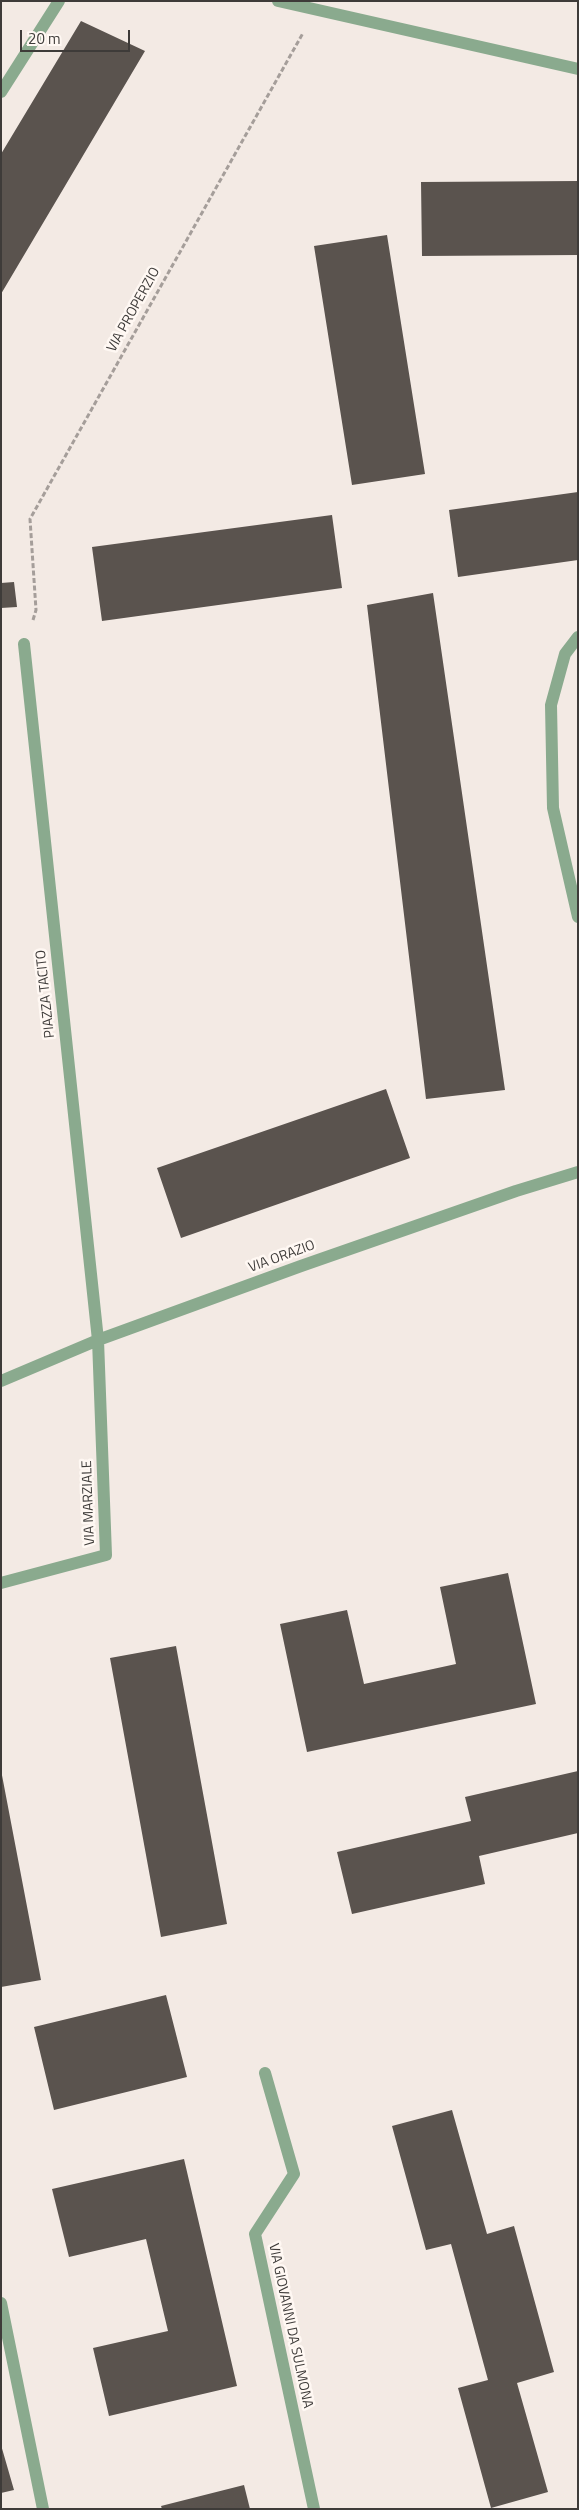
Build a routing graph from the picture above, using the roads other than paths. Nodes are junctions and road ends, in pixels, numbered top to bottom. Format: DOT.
graph roads {
  1 [pos="59,1"];
  2 [pos="278,1"];
  3 [pos="578,69"];
  4 [pos="1,92"];
  5 [pos="578,637"];
  6 [pos="24,644"];
  7 [pos="578,917"];
  8 [pos="578,1172"];
  9 [pos="98,1340"];
  10 [pos="1,1381"];
  11 [pos="1,1583"];
  12 [pos="266,2073"];
  13 [pos="1,2303"];
  14 [pos="43,2509"];
  15 [pos="314,2509"];
  1 -- 4 [label="street"];
  2 -- 3 [label="street"];
  5 -- 7 [label="street"];
  6 -- 9 [label="street, PIAZZA TACITO"];
  8 -- 9 [label="street, VIA ORAZIO"];
  9 -- 10 [label="street, VIA ORAZIO"];
  9 -- 11 [label="street, VIA MARZIALE"];
  12 -- 15 [label="street, VIA GIOVANNI DA SULMONA"];
  13 -- 14 [label="street"];
}
